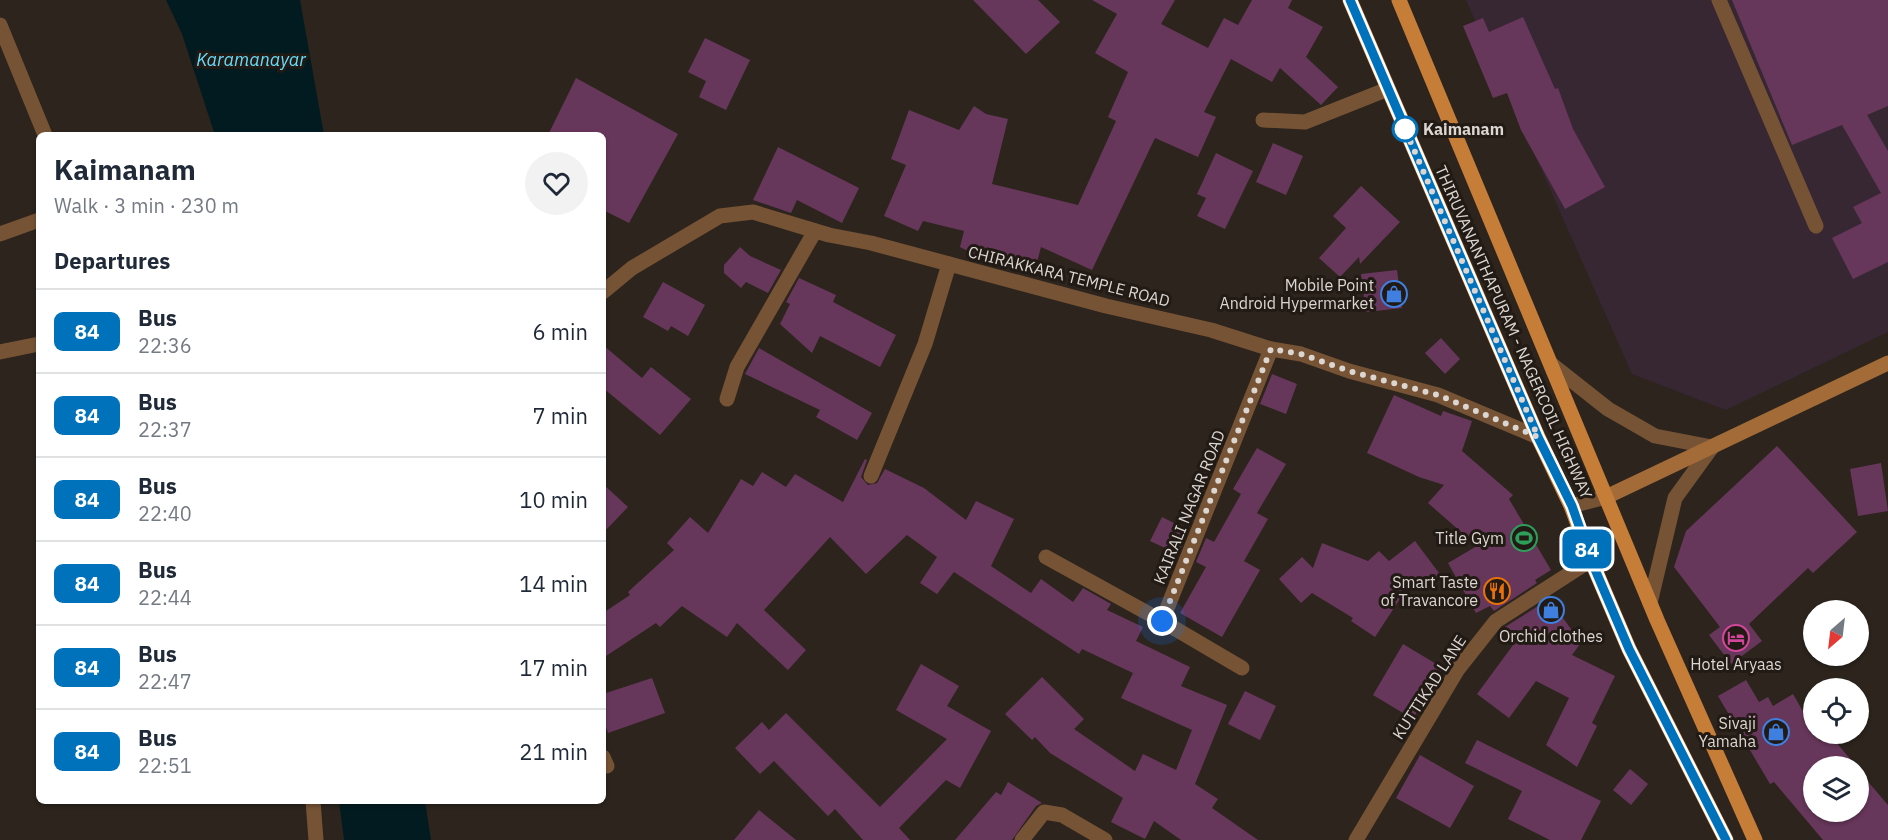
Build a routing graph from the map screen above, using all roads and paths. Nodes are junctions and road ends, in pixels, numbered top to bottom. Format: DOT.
graph roads {
  1 [pos="1350,0"];
  2 [pos="1400,0"];
  3 [pos="1719,0"];
  4 [pos="0,25"];
  5 [pos="1388,89"];
  6 [pos="1263,120"];
  7 [pos="44,132"];
  8 [pos="36,221"];
  9 [pos="1816,226"];
  10 [pos="815,231"];
  11 [pos="0,234"];
  12 [pos="949,264"];
  13 [pos="606,290"];
  14 [pos="36,345"];
  15 [pos="1271,349"];
  16 [pos="0,352"];
  17 [pos="1888,363"];
  18 [pos="1551,364"];
  19 [pos="727,399"];
  20 [pos="1538,437"];
  21 [pos="1712,447"];
  22 [pos="871,476"];
  23 [pos="1606,497"];
  24 [pos="1572,506"];
  25 [pos="1046,557"];
  26 [pos="1591,560"];
  27 [pos="1650,603"];
  28 [pos="1162,621"];
  29 [pos="1242,668"];
  30 [pos="313,804"];
  31 [pos="315,840"];
  32 [pos="1022,840"];
  33 [pos="1105,840"];
  34 [pos="1356,840"];
  35 [pos="1726,840"];
  36 [pos="1755,840"];
  1 -- 5 [label="main road, THIRUVANANTHAPURAM - NAGERCOIL HIGHWAY"];
  2 -- 18 [label="main road, THIRUVANANTHAPURAM - NAGERCOIL HIGHWAY"];
  3 -- 9 [label="street"];
  4 -- 7 [label="street"];
  5 -- 6 [label="street"];
  5 -- 20 [label="main road, THIRUVANANTHAPURAM - NAGERCOIL HIGHWAY"];
  8 -- 11 [label="street"];
  10 -- 12 [label="street, CHIRAKKARA TEMPLE ROAD"];
  10 -- 13 [label="street, CHIRAKKARA TEMPLE ROAD"];
  10 -- 19 [label="street"];
  12 -- 15 [label="street, CHIRAKKARA TEMPLE ROAD"];
  12 -- 22 [label="street"];
  14 -- 16 [label="street"];
  15 -- 20 [label="street, CHIRAKKARA TEMPLE ROAD"];
  15 -- 28 [label="street, KAIRALI NAGAR ROAD"];
  17 -- 21 [label="main road"];
  18 -- 21 [label="street"];
  18 -- 23 [label="main road, THIRUVANANTHAPURAM - NAGERCOIL HIGHWAY"];
  20 -- 24 [label="main road, THIRUVANANTHAPURAM - NAGERCOIL HIGHWAY"];
  21 -- 23 [label="main road"];
  21 -- 27 [label="street"];
  23 -- 24 [label="street"];
  23 -- 27 [label="main road, THIRUVANANTHAPURAM - NAGERCOIL HIGHWAY"];
  24 -- 26 [label="main road, THIRUVANANTHAPURAM - NAGERCOIL HIGHWAY"];
  25 -- 28 [label="street"];
  26 -- 34 [label="street, KUTTIKAD LANE"];
  26 -- 35 [label="main road, THIRUVANANTHAPURAM - NAGERCOIL HIGHWAY"];
  27 -- 36 [label="main road, THIRUVANANTHAPURAM - NAGERCOIL HIGHWAY"];
  28 -- 29 [label="street"];
  30 -- 31 [label="street"];
  32 -- 33 [label="street"];
}
